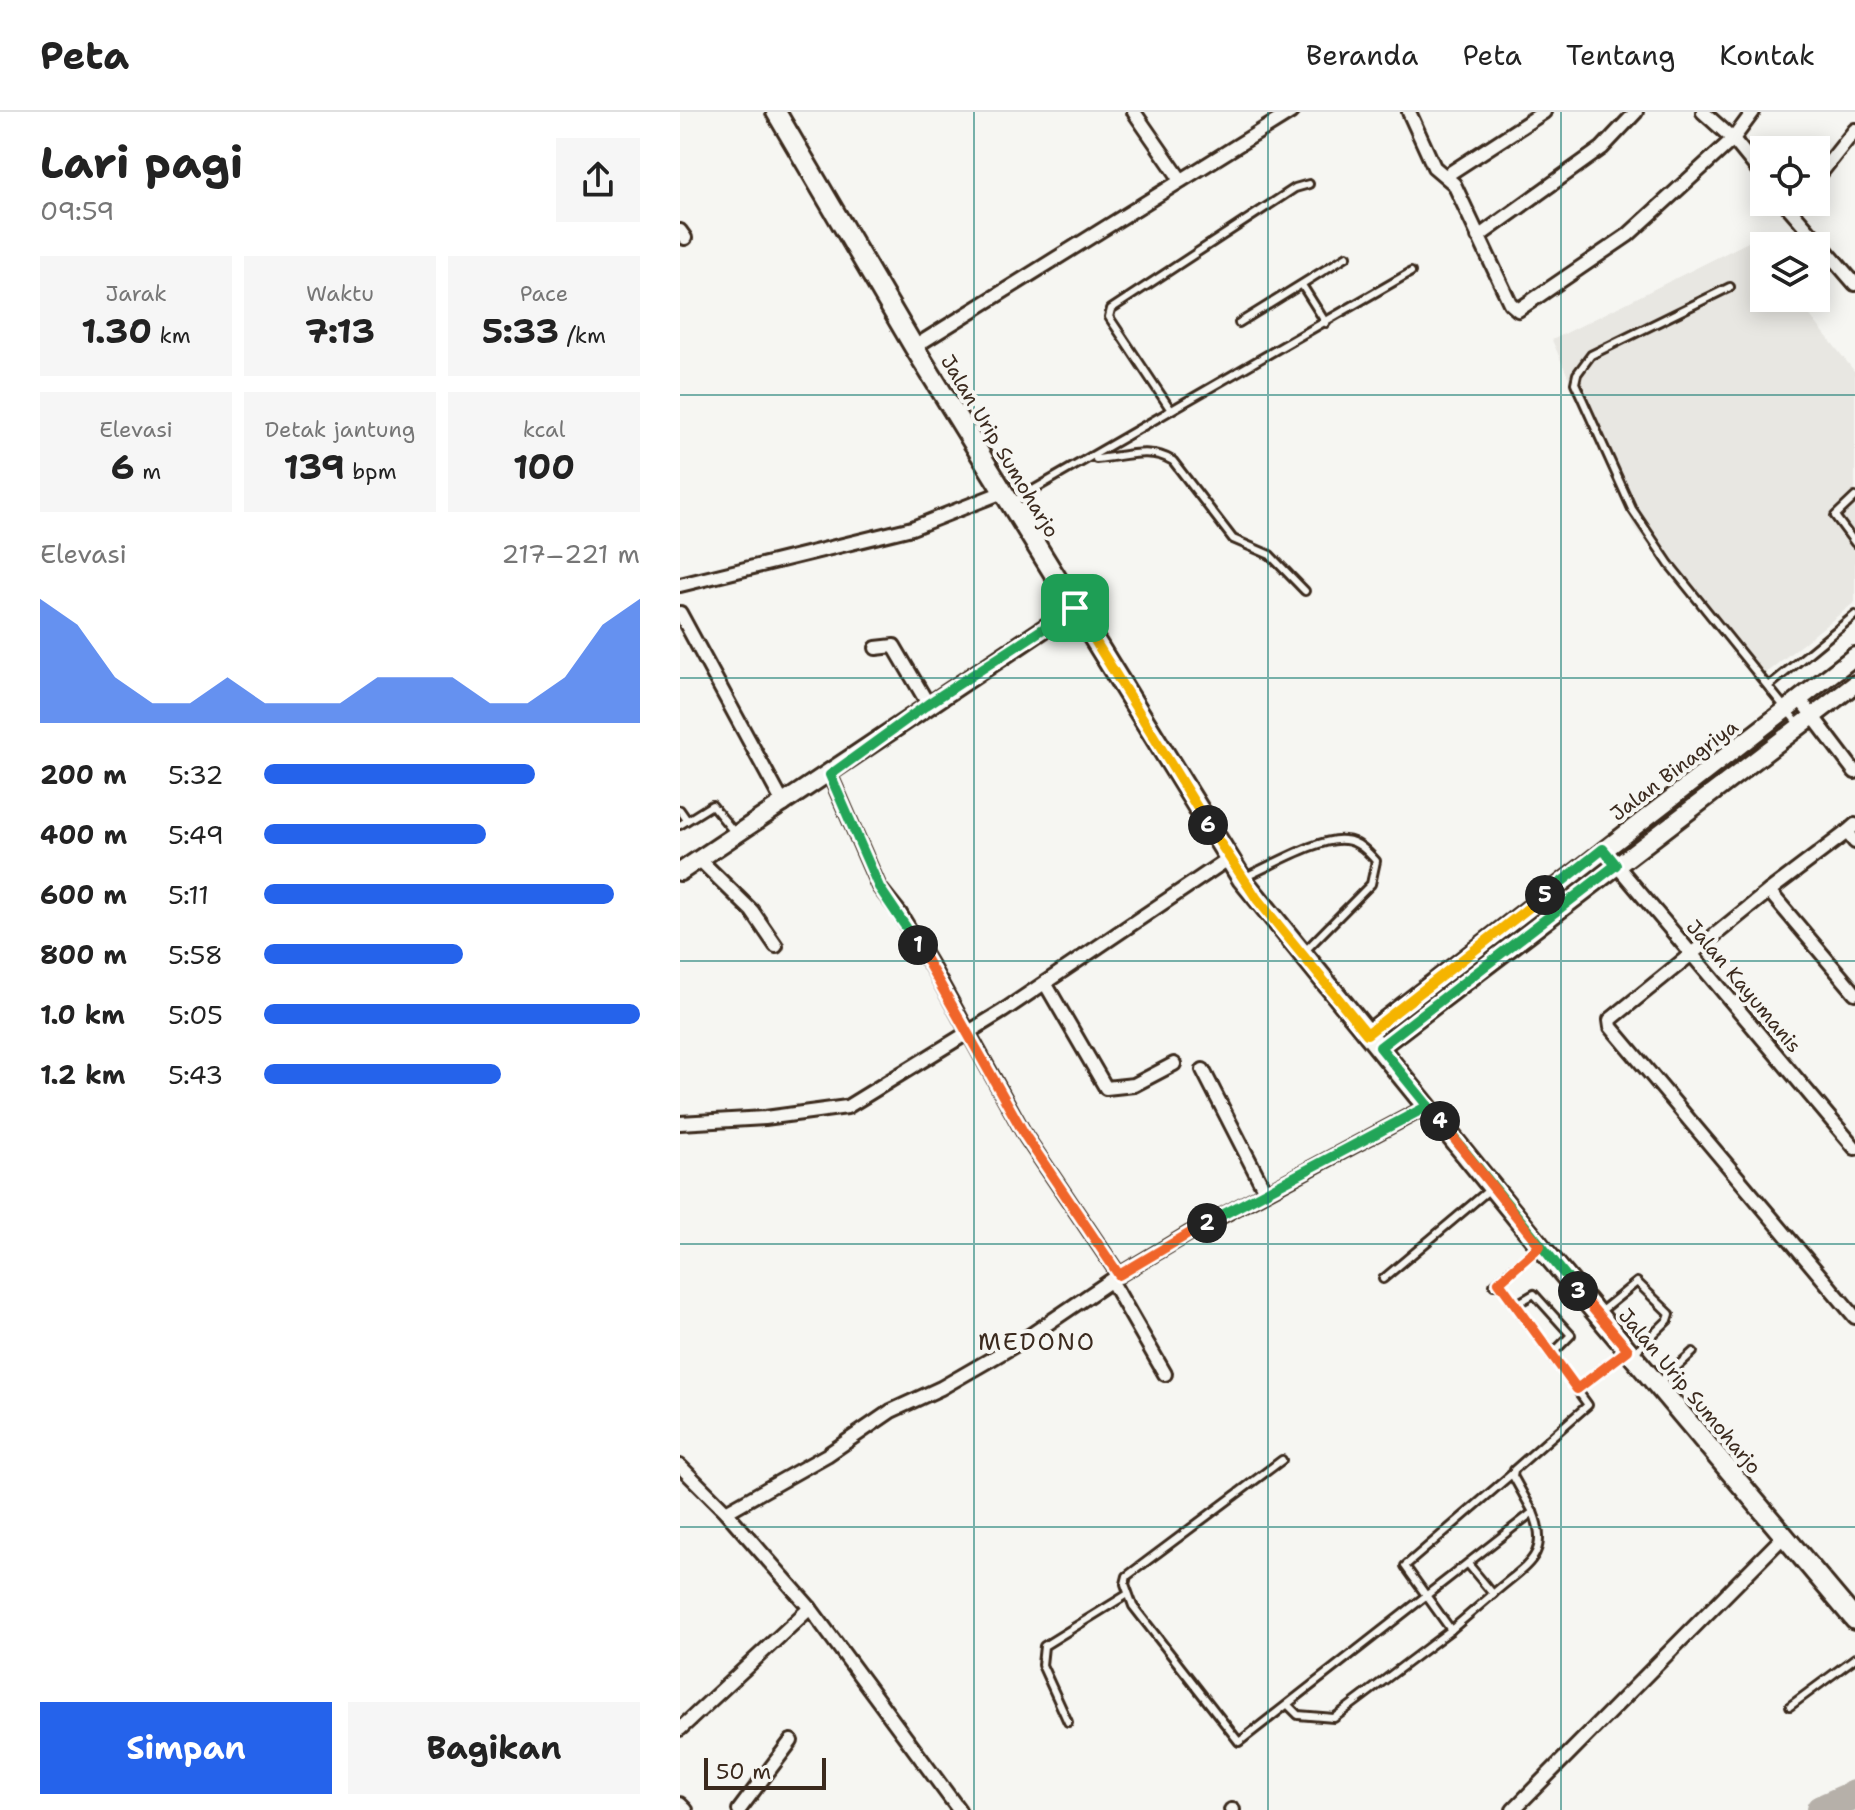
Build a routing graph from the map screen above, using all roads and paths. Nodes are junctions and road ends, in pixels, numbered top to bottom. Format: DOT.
graph roads {
  1 [pos="776,112"];
  2 [pos="1134,112"];
  3 [pos="1291,112"];
  4 [pos="1544,112"];
  5 [pos="1636,112"];
  6 [pos="1703,112"];
  7 [pos="1753,112"];
  8 [pos="1412,113"];
  9 [pos="1855,130"];
  10 [pos="1733,139"];
  11 [pos="1750,160"];
  12 [pos="1830,161"];
  13 [pos="1447,175"];
  14 [pos="1181,180"];
  15 [pos="1309,184"];
  16 [pos="1800,216"];
  17 [pos="1478,237"];
  18 [pos="1347,256"];
  19 [pos="1411,272"];
  20 [pos="1855,283"];
  21 [pos="1302,285"];
  22 [pos="1730,287"];
  23 [pos="1239,323"];
  24 [pos="1326,323"];
  25 [pos="914,347"];
  26 [pos="1171,410"];
  27 [pos="1092,459"];
  28 [pos="1855,497"];
  29 [pos="1006,498"];
  30 [pos="1855,543"];
  31 [pos="680,585"];
  32 [pos="1305,591"];
  33 [pos="1075,608"];
  34 [pos="680,613"];
  35 [pos="1855,615"];
  36 [pos="876,648"];
  37 [pos="1855,656"];
  38 [pos="1855,684"];
  39 [pos="1770,685"];
  40 [pos="1787,701"];
  41 [pos="928,704"];
  42 [pos="1806,720"];
  43 [pos="1855,772"];
  44 [pos="1703,774"];
  45 [pos="830,775"];
  46 [pos="1715,793"];
  47 [pos="784,805"];
  48 [pos="680,810"];
  49 [pos="687,820"];
  50 [pos="680,825"];
  51 [pos="1852,833"];
  52 [pos="736,835"];
  53 [pos="1603,849"];
  54 [pos="1228,859"];
  55 [pos="700,860"];
  56 [pos="1616,865"];
  57 [pos="680,872"];
  58 [pos="1242,879"];
  59 [pos="1769,891"];
  60 [pos="1536,902"];
  61 [pos="1548,918"];
  62 [pos="776,946"];
  63 [pos="1303,953"];
  64 [pos="1690,954"];
  65 [pos="1045,983"];
  66 [pos="1855,993"];
  67 [pos="966,1033"];
  68 [pos="1373,1040"];
  69 [pos="1174,1064"];
  70 [pos="1203,1070"];
  71 [pos="1428,1106"];
  72 [pos="680,1123"];
  73 [pos="1855,1148"];
  74 [pos="1493,1187"];
  75 [pos="1265,1191"];
  76 [pos="1540,1246"];
  77 [pos="1115,1278"];
  78 [pos="1383,1279"];
  79 [pos="1515,1305"];
  80 [pos="1598,1314"];
  81 [pos="1855,1317"];
  82 [pos="1630,1352"];
  83 [pos="1693,1352"];
  84 [pos="1552,1354"];
  85 [pos="1165,1374"];
  86 [pos="1657,1385"];
  87 [pos="1577,1389"];
  88 [pos="1282,1460"];
  89 [pos="680,1466"];
  90 [pos="1513,1473"];
  91 [pos="726,1512"];
  92 [pos="1533,1512"];
  93 [pos="1782,1538"];
  94 [pos="1468,1564"];
  95 [pos="1128,1594"];
  96 [pos="1493,1594"];
  97 [pos="1426,1597"];
  98 [pos="810,1608"];
  99 [pos="1855,1620"];
  100 [pos="1451,1630"];
  101 [pos="1855,1658"];
  102 [pos="1288,1705"];
  103 [pos="1790,1706"];
  104 [pos="1068,1722"];
  105 [pos="680,1729"];
  106 [pos="791,1741"];
  107 [pos="680,1804"];
  108 [pos="686,1810"];
  109 [pos="739,1810"];
  110 [pos="959,1810"];
  111 [pos="1513,1810"];
  1 -- 25 [label="main road, Jalan Urip Sumoharjo"];
  2 -- 14 [label="street"];
  3 -- 14 [label="street"];
  4 -- 13 [label="street"];
  5 -- 17 [label="street"];
  6 -- 10 [label="street"];
  7 -- 10 [label="street"];
  8 -- 13 [label="street"];
  9 -- 12 [label="street"];
  10 -- 11 [label="street"];
  10 -- 17 [label="street"];
  13 -- 17 [label="street"];
  14 -- 25 [label="street"];
  15 -- 26 [label="lane"];
  16 -- 20 [label="street"];
  18 -- 21 [label="lane"];
  19 -- 24 [label="lane"];
  21 -- 23 [label="lane"];
  21 -- 24 [label="lane"];
  22 -- 39 [label="lane"];
  24 -- 26 [label="lane"];
  25 -- 29 [label="main road, Jalan Urip Sumoharjo"];
  26 -- 27 [label="lane"];
  27 -- 29 [label="lane"];
  27 -- 32 [label="lane"];
  28 -- 30 [label="lane"];
  29 -- 31 [label="street"];
  29 -- 33 [label="main road, Jalan Urip Sumoharjo"];
  33 -- 41 [label="street"];
  33 -- 54 [label="main road, Jalan Urip Sumoharjo"];
  34 -- 47 [label="street"];
  35 -- 39 [label="lane"];
  36 -- 41 [label="street"];
  37 -- 40 [label="street, Jalan Binagriya"];
  38 -- 42 [label="street, Jalan Binagriya"];
  39 -- 40 [label="lane"];
  40 -- 42 [label="street"];
  40 -- 44 [label="street, Jalan Binagriya"];
  41 -- 45 [label="street"];
  42 -- 43 [label="street"];
  42 -- 46 [label="street, Jalan Binagriya"];
  44 -- 46 [label="street"];
  44 -- 53 [label="street, Jalan Binagriya"];
  45 -- 47 [label="street"];
  45 -- 67 [label="street"];
  46 -- 56 [label="street, Jalan Binagriya"];
  47 -- 52 [label="street"];
  48 -- 49 [label="lane"];
  49 -- 50 [label="lane"];
  49 -- 52 [label="lane"];
  51 -- 59 [label="street"];
  52 -- 55 [label="street"];
  53 -- 56 [label="street, Jalan Kayumanis"];
  53 -- 60 [label="street, Jalan Binagriya"];
  54 -- 58 [label="main road, Jalan Urip Sumoharjo"];
  54 -- 65 [label="street"];
  55 -- 57 [label="street"];
  55 -- 62 [label="street"];
  56 -- 61 [label="street, Jalan Binagriya"];
  56 -- 64 [label="street, Jalan Kayumanis"];
  58 -- 63 [label="main road, Jalan Urip Sumoharjo"];
  58 -- 63 [label="lane"];
  59 -- 64 [label="street"];
  59 -- 66 [label="street"];
  60 -- 61 [label="street"];
  60 -- 68 [label="street, Jalan Binagriya"];
  61 -- 68 [label="street, Jalan Binagriya"];
  63 -- 68 [label="main road, Jalan Urip Sumoharjo"];
  64 -- 73 [label="street, Jalan Kayumanis"];
  64 -- 81 [label="street"];
  65 -- 67 [label="street"];
  65 -- 69 [label="street"];
  67 -- 72 [label="street"];
  67 -- 77 [label="street"];
  68 -- 71 [label="main road, Jalan Urip Sumoharjo"];
  70 -- 75 [label="street"];
  71 -- 74 [label="main road, Jalan Urip Sumoharjo"];
  71 -- 75 [label="street"];
  74 -- 76 [label="main road, Jalan Urip Sumoharjo"];
  74 -- 78 [label="lane"];
  75 -- 77 [label="street"];
  76 -- 79 [label="lane"];
  76 -- 80 [label="main road, Jalan Urip Sumoharjo"];
  77 -- 85 [label="street"];
  77 -- 91 [label="street"];
  79 -- 84 [label="lane"];
  79 -- 84 [label="lane"];
  80 -- 82 [label="main road, Jalan Urip Sumoharjo"];
  80 -- 82 [label="lane"];
  82 -- 86 [label="main road, Jalan Urip Sumoharjo"];
  82 -- 87 [label="lane"];
  83 -- 86 [label="lane"];
  84 -- 87 [label="lane"];
  86 -- 93 [label="main road, Jalan Urip Sumoharjo"];
  87 -- 90 [label="lane"];
  88 -- 95 [label="lane"];
  89 -- 91 [label="street"];
  90 -- 92 [label="lane"];
  90 -- 97 [label="lane"];
  91 -- 98 [label="street"];
  92 -- 94 [label="lane"];
  92 -- 96 [label="lane"];
  93 -- 99 [label="main road, Jalan Urip Sumoharjo"];
  93 -- 111 [label="street"];
  94 -- 96 [label="lane"];
  94 -- 97 [label="lane"];
  95 -- 102 [label="lane"];
  95 -- 104 [label="lane"];
  96 -- 100 [label="lane"];
  97 -- 100 [label="lane"];
  97 -- 102 [label="lane"];
  98 -- 105 [label="street"];
  98 -- 110 [label="street"];
  100 -- 102 [label="lane"];
  101 -- 103 [label="lane"];
  106 -- 109 [label="street"];
  107 -- 108 [label="street"];
}
